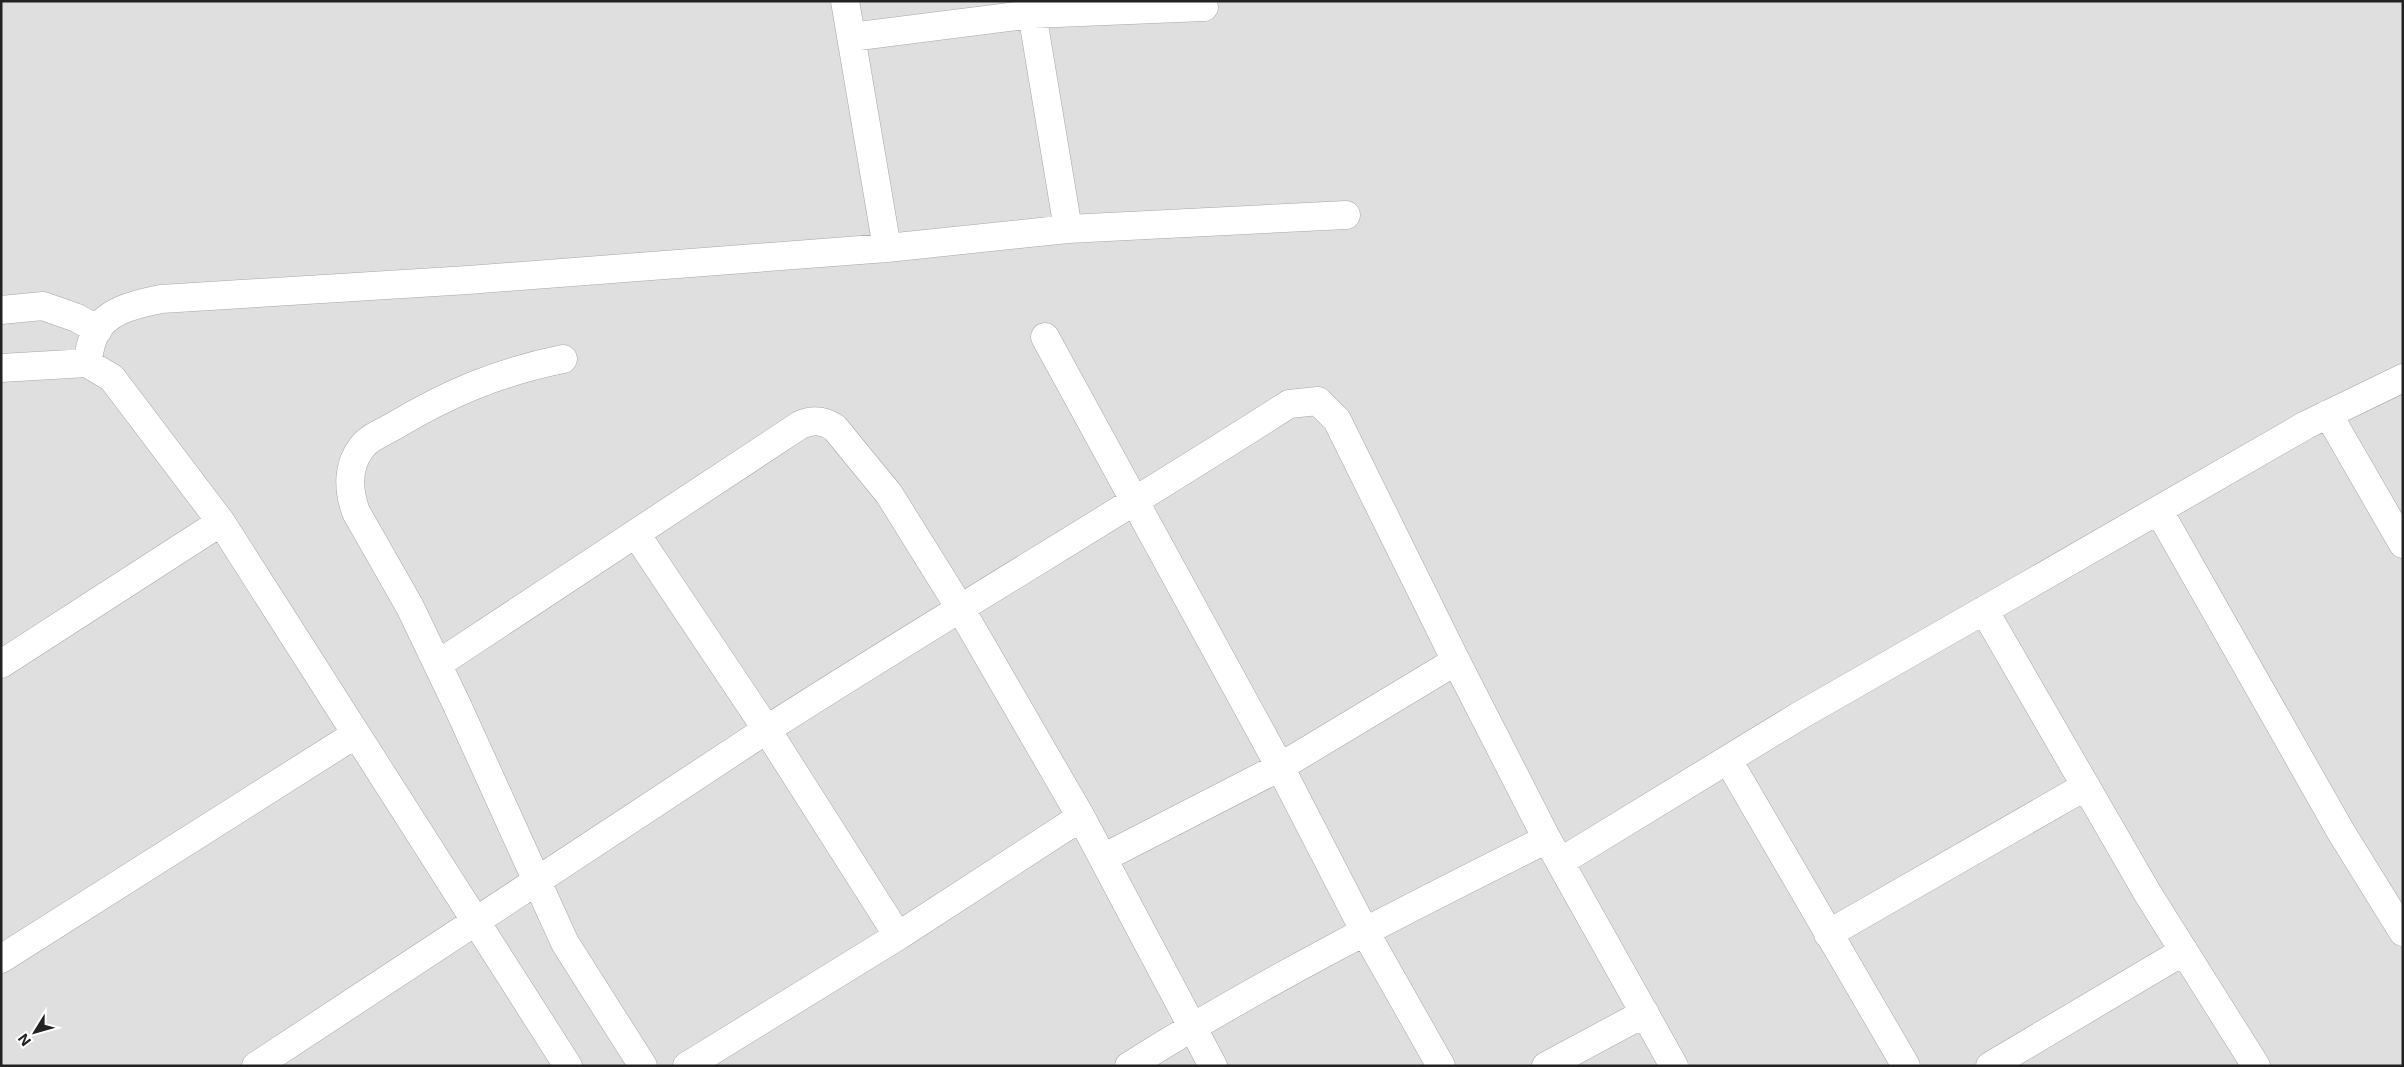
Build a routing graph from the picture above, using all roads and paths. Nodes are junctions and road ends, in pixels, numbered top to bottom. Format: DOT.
graph roads {
  1 [pos="845,1"];
  2 [pos="1204,7"];
  3 [pos="1032,8"];
  4 [pos="851,37"];
  5 [pos="1346,215"];
  6 [pos="1068,229"];
  7 [pos="887,248"];
  8 [pos="1,310"];
  9 [pos="98,330"];
  10 [pos="1045,337"];
  11 [pos="563,359"];
  12 [pos="87,363"];
  13 [pos="2,368"];
  14 [pos="2403,378"];
  15 [pos="2328,414"];
  16 [pos="1136,502"];
  17 [pos="2159,511"];
  18 [pos="221,522"];
  19 [pos="636,534"];
  20 [pos="2403,544"];
  21 [pos="960,608"];
  22 [pos="1984,610"];
  23 [pos="1456,662"];
  24 [pos="1,664"];
  25 [pos="438,664"];
  26 [pos="767,730"];
  27 [pos="356,734"];
  28 [pos="1728,760"];
  29 [pos="1280,767"];
  30 [pos="2086,786"];
  31 [pos="1081,817"];
  32 [pos="1547,839"];
  33 [pos="1102,858"];
  34 [pos="1560,862"];
  35 [pos="538,881"];
  36 [pos="476,922"];
  37 [pos="1364,930"];
  38 [pos="2403,932"];
  39 [pos="1828,934"];
  40 [pos="898,936"];
  41 [pos="2184,951"];
  42 [pos="1,959"];
  43 [pos="1645,1014"];
  44 [pos="1191,1027"];
  45 [pos="256,1066"];
  46 [pos="568,1066"];
  47 [pos="643,1066"];
  48 [pos="687,1066"];
  49 [pos="1129,1066"];
  50 [pos="1213,1066"];
  51 [pos="1441,1066"];
  52 [pos="1546,1066"];
  53 [pos="1674,1066"];
  54 [pos="1906,1066"];
  55 [pos="1990,1066"];
  56 [pos="2256,1066"];
  1 -- 4 [label="street"];
  2 -- 3 [label="street"];
  3 -- 4 [label="street"];
  3 -- 6 [label="street"];
  4 -- 7 [label="street"];
  5 -- 6 [label="street"];
  6 -- 7 [label="street"];
  7 -- 9 [label="street"];
  8 -- 9 [label="street"];
  9 -- 12 [label="street"];
  10 -- 16 [label="street"];
  11 -- 25 [label="street"];
  12 -- 13 [label="street"];
  12 -- 18 [label="street"];
  14 -- 15 [label="street"];
  15 -- 17 [label="street"];
  15 -- 20 [label="street"];
  16 -- 21 [label="street"];
  16 -- 23 [label="street"];
  16 -- 29 [label="street"];
  17 -- 22 [label="street"];
  17 -- 38 [label="street"];
  18 -- 24 [label="street"];
  18 -- 27 [label="street"];
  19 -- 21 [label="street"];
  19 -- 25 [label="street"];
  19 -- 26 [label="street"];
  21 -- 26 [label="street"];
  21 -- 31 [label="street"];
  22 -- 28 [label="street"];
  22 -- 30 [label="street"];
  23 -- 29 [label="street"];
  23 -- 32 [label="street"];
  25 -- 35 [label="street"];
  26 -- 35 [label="street"];
  26 -- 40 [label="street"];
  27 -- 36 [label="street"];
  27 -- 42 [label="street"];
  28 -- 34 [label="street"];
  28 -- 39 [label="street"];
  29 -- 33 [label="street"];
  29 -- 37 [label="street"];
  30 -- 39 [label="street"];
  30 -- 41 [label="street"];
  31 -- 33 [label="street"];
  31 -- 40 [label="street"];
  32 -- 34 [label="street"];
  32 -- 37 [label="street"];
  33 -- 44 [label="street"];
  34 -- 43 [label="street"];
  35 -- 36 [label="street"];
  35 -- 47 [label="street"];
  36 -- 45 [label="street"];
  36 -- 46 [label="street"];
  37 -- 44 [label="street"];
  37 -- 51 [label="street"];
  39 -- 54 [label="street"];
  40 -- 48 [label="street"];
  41 -- 55 [label="street"];
  41 -- 56 [label="street"];
  43 -- 52 [label="street"];
  43 -- 53 [label="street"];
  44 -- 49 [label="street"];
  44 -- 50 [label="street"];
}
